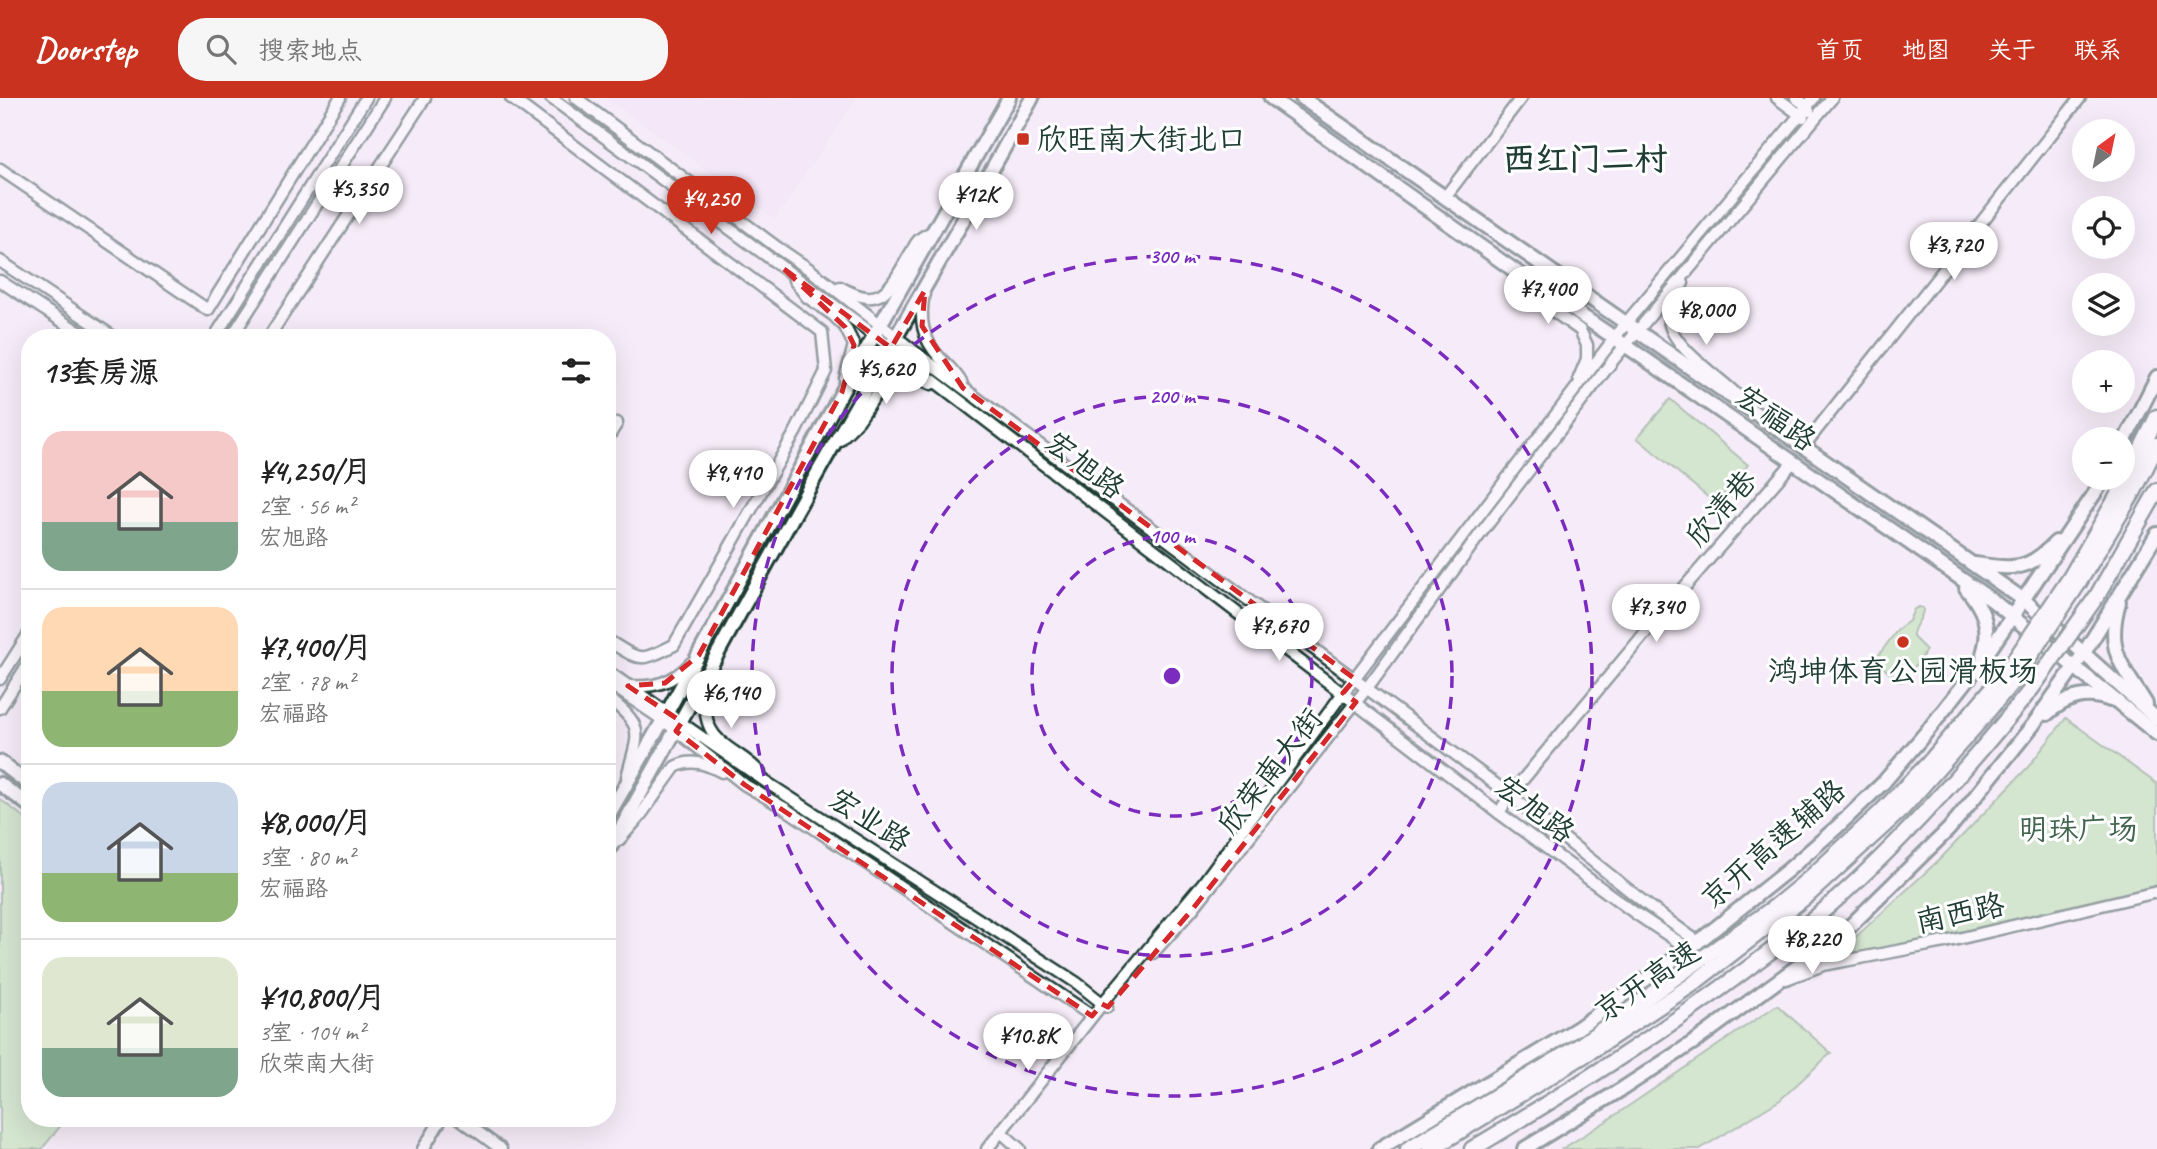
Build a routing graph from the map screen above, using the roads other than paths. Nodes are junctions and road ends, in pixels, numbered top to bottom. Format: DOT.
graph roads {
  1 [pos="340,98"];
  2 [pos="366,98"];
  3 [pos="425,98"];
  4 [pos="511,98"];
  5 [pos="551,98"];
  6 [pos="576,98"];
  7 [pos="1009,98"];
  8 [pos="1032,98"];
  9 [pos="1271,98"];
  10 [pos="1303,98"];
  11 [pos="1521,98"];
  12 [pos="1777,98"];
  13 [pos="1796,98"];
  14 [pos="1832,98"];
  15 [pos="2080,98"];
  16 [pos="383,100"];
  17 [pos="1811,102"];
  18 [pos="1800,115"];
  19 [pos="1814,121"];
  20 [pos="0,169"];
  21 [pos="1445,197"];
  22 [pos="933,231"];
  23 [pos="0,261"];
  24 [pos="1511,268"];
  25 [pos="785,269"];
  26 [pos="809,269"];
  27 [pos="1688,271"];
  28 [pos="254,275"];
  29 [pos="0,281"];
  30 [pos="925,290"];
  31 [pos="257,298"];
  32 [pos="1632,327"];
  33 [pos="74,329"];
  34 [pos="102,329"];
  35 [pos="221,329"];
  36 [pos="237,329"];
  37 [pos="274,329"];
  38 [pos="877,330"];
  39 [pos="1620,341"];
  40 [pos="894,343"];
  41 [pos="2157,377"];
  42 [pos="963,388"];
  43 [pos="1574,390"];
  44 [pos="842,392"];
  45 [pos="954,396"];
  46 [pos="1754,413"];
  47 [pos="2157,417"];
  48 [pos="2132,427"];
  49 [pos="2157,445"];
  50 [pos="1803,447"];
  51 [pos="831,451"];
  52 [pos="1793,462"];
  53 [pos="2097,490"];
  54 [pos="2157,491"];
  55 [pos="2081,515"];
  56 [pos="2157,534"];
  57 [pos="1971,563"];
  58 [pos="1959,579"];
  59 [pos="2074,581"];
  60 [pos="2122,593"];
  61 [pos="2024,600"];
  62 [pos="2014,616"];
  63 [pos="616,645"];
  64 [pos="21,646"];
  65 [pos="2084,653"];
  66 [pos="699,654"];
  67 [pos="712,663"];
  68 [pos="1980,664"];
  69 [pos="2076,666"];
  70 [pos="2011,674"];
  71 [pos="21,675"];
  72 [pos="616,677"];
  73 [pos="0,679"];
  74 [pos="1355,679"];
  75 [pos="628,685"];
  76 [pos="616,687"];
  77 [pos="1367,688"];
  78 [pos="1343,693"];
  79 [pos="1356,702"];
  80 [pos="616,704"];
  81 [pos="2122,705"];
  82 [pos="0,708"];
  83 [pos="666,716"];
  84 [pos="2155,718"];
  85 [pos="2033,725"];
  86 [pos="679,726"];
  87 [pos="2157,734"];
  88 [pos="0,762"];
  89 [pos="21,778"];
  90 [pos="0,784"];
  91 [pos="769,784"];
  92 [pos="746,785"];
  93 [pos="624,788"];
  94 [pos="1510,795"];
  95 [pos="21,799"];
  96 [pos="616,802"];
  97 [pos="1499,813"];
  98 [pos="616,837"];
  99 [pos="616,843"];
  100 [pos="2157,892"];
  101 [pos="1693,945"];
  102 [pos="1773,983"];
  103 [pos="1105,1005"];
  104 [pos="1093,1016"];
  105 [pos="436,1127"];
  106 [pos="471,1127"];
  107 [pos="1001,1132"];
  108 [pos="423,1149"];
  109 [pos="500,1149"];
  110 [pos="987,1149"];
  111 [pos="1020,1149"];
  112 [pos="1379,1149"];
  113 [pos="1408,1149"];
  114 [pos="1431,1149"];
  115 [pos="1472,1149"];
  116 [pos="1524,1149"];
  1 -- 20 [label="street"];
  2 -- 28 [label="street"];
  3 -- 37 [label="street"];
  4 -- 63 [label="street"];
  5 -- 25 [label="street, 宏旭路"];
  6 -- 26 [label="street, 宏旭路"];
  7 -- 22 [label="main road"];
  8 -- 30 [label="main road"];
  9 -- 24 [label="main road, 宏福路"];
  10 -- 21 [label="main road, 宏福路"];
  11 -- 21 [label="street"];
  12 -- 18 [label="street"];
  13 -- 17 [label="street"];
  14 -- 19 [label="street"];
  15 -- 50 [label="street"];
  16 -- 31 [label="street"];
  17 -- 18 [label="street"];
  17 -- 19 [label="street"];
  18 -- 19 [label="street"];
  18 -- 32 [label="street"];
  19 -- 27 [label="street"];
  21 -- 32 [label="main road, 宏福路"];
  22 -- 26 [label="street"];
  22 -- 38 [label="main road"];
  23 -- 34 [label="street"];
  24 -- 39 [label="main road, 宏福路"];
  24 -- 43 [label="street"];
  25 -- 38 [label="street, 宏旭路"];
  25 -- 44 [label="street"];
  26 -- 38 [label="street, 宏旭路"];
  27 -- 32 [label="street"];
  27 -- 46 [label="street"];
  28 -- 31 [label="street"];
  28 -- 35 [label="street"];
  29 -- 33 [label="street"];
  30 -- 40 [label="main road"];
  30 -- 42 [label="street"];
  31 -- 36 [label="street"];
  32 -- 39 [label="street"];
  32 -- 46 [label="main road, 宏福路"];
  38 -- 40 [label="street, 宏旭路"];
  38 -- 44 [label="main road"];
  39 -- 43 [label="street, 欣荣南大街"];
  39 -- 52 [label="main road, 宏福路"];
  39 -- 77 [label="street, 欣荣南大街"];
  40 -- 42 [label="street, 宏旭路"];
  40 -- 45 [label="street, 宏旭路"];
  40 -- 51 [label="main road"];
  41 -- 48 [label="main road"];
  42 -- 74 [label="street, 宏旭路"];
  43 -- 74 [label="street, 欣荣南大街"];
  44 -- 66 [label="main road"];
  45 -- 51 [label="street"];
  45 -- 78 [label="street, 宏旭路"];
  46 -- 50 [label="main road, 宏福路"];
  47 -- 59 [label="highway"];
  49 -- 59 [label="highway"];
  50 -- 57 [label="main road, 宏福路"];
  51 -- 67 [label="main road"];
  52 -- 58 [label="main road, 宏福路"];
  52 -- 94 [label="street, 欣清巷"];
  53 -- 55 [label="main road, 京开高速辅路"];
  54 -- 115 [label="highway, 京开高速, bridge"];
  55 -- 57 [label="main road"];
  55 -- 61 [label="main road, 京开高速辅路"];
  56 -- 60 [label="main road"];
  57 -- 61 [label="main road, 宏福路"];
  58 -- 62 [label="main road, 宏福路"];
  58 -- 68 [label="main road"];
  59 -- 70 [label="highway, bridge"];
  60 -- 65 [label="main road"];
  60 -- 84 [label="main road"];
  61 -- 62 [label="main road, 京开高速辅路"];
  61 -- 65 [label="main road, 宏福路"];
  62 -- 68 [label="main road, 京开高速辅路"];
  62 -- 69 [label="main road, 宏福路"];
  64 -- 73 [label="street"];
  65 -- 69 [label="main road"];
  65 -- 84 [label="main road, 宏福路"];
  66 -- 75 [label="street"];
  66 -- 83 [label="main road"];
  67 -- 86 [label="main road"];
  67 -- 91 [label="street"];
  68 -- 101 [label="main road, 京开高速辅路"];
  69 -- 81 [label="main road, 宏福路"];
  69 -- 85 [label="main road"];
  70 -- 113 [label="highway"];
  70 -- 114 [label="highway, 京开高速"];
  71 -- 82 [label="street"];
  72 -- 75 [label="street, 宏业路"];
  74 -- 77 [label="street, 宏旭路"];
  74 -- 78 [label="street, 欣荣南大街"];
  75 -- 83 [label="street, 宏业路"];
  76 -- 83 [label="street, 宏业路"];
  77 -- 79 [label="street, 欣荣南大街"];
  77 -- 94 [label="street, 宏旭路"];
  78 -- 79 [label="street, 宏旭路"];
  78 -- 103 [label="street, 欣荣南大街"];
  79 -- 97 [label="street, 宏旭路"];
  79 -- 103 [label="street, 欣荣南大街"];
  80 -- 93 [label="street"];
  81 -- 85 [label="main road"];
  81 -- 87 [label="main road, 宏福路"];
  83 -- 86 [label="street, 宏业路"];
  83 -- 93 [label="main road"];
  85 -- 102 [label="main road"];
  86 -- 91 [label="street, 宏业路"];
  86 -- 92 [label="street, 宏业路"];
  86 -- 98 [label="main road"];
  88 -- 89 [label="main road"];
  90 -- 95 [label="main road"];
  91 -- 103 [label="street, 宏业路"];
  92 -- 99 [label="street"];
  92 -- 104 [label="street, 宏业路"];
  93 -- 96 [label="main road"];
  94 -- 97 [label="street, 欣清巷"];
  94 -- 101 [label="street, 宏旭路"];
  97 -- 101 [label="street, 宏旭路"];
  100 -- 102 [label="street, 南西路"];
  101 -- 112 [label="main road, 京开高速辅路"];
  102 -- 116 [label="main road"];
  103 -- 104 [label="street, 欣荣南大街"];
  104 -- 107 [label="street, 欣荣南大街"];
  105 -- 108 [label="street"];
  106 -- 109 [label="street"];
  107 -- 110 [label="street, 欣荣南大街"];
  107 -- 111 [label="street"];
}
